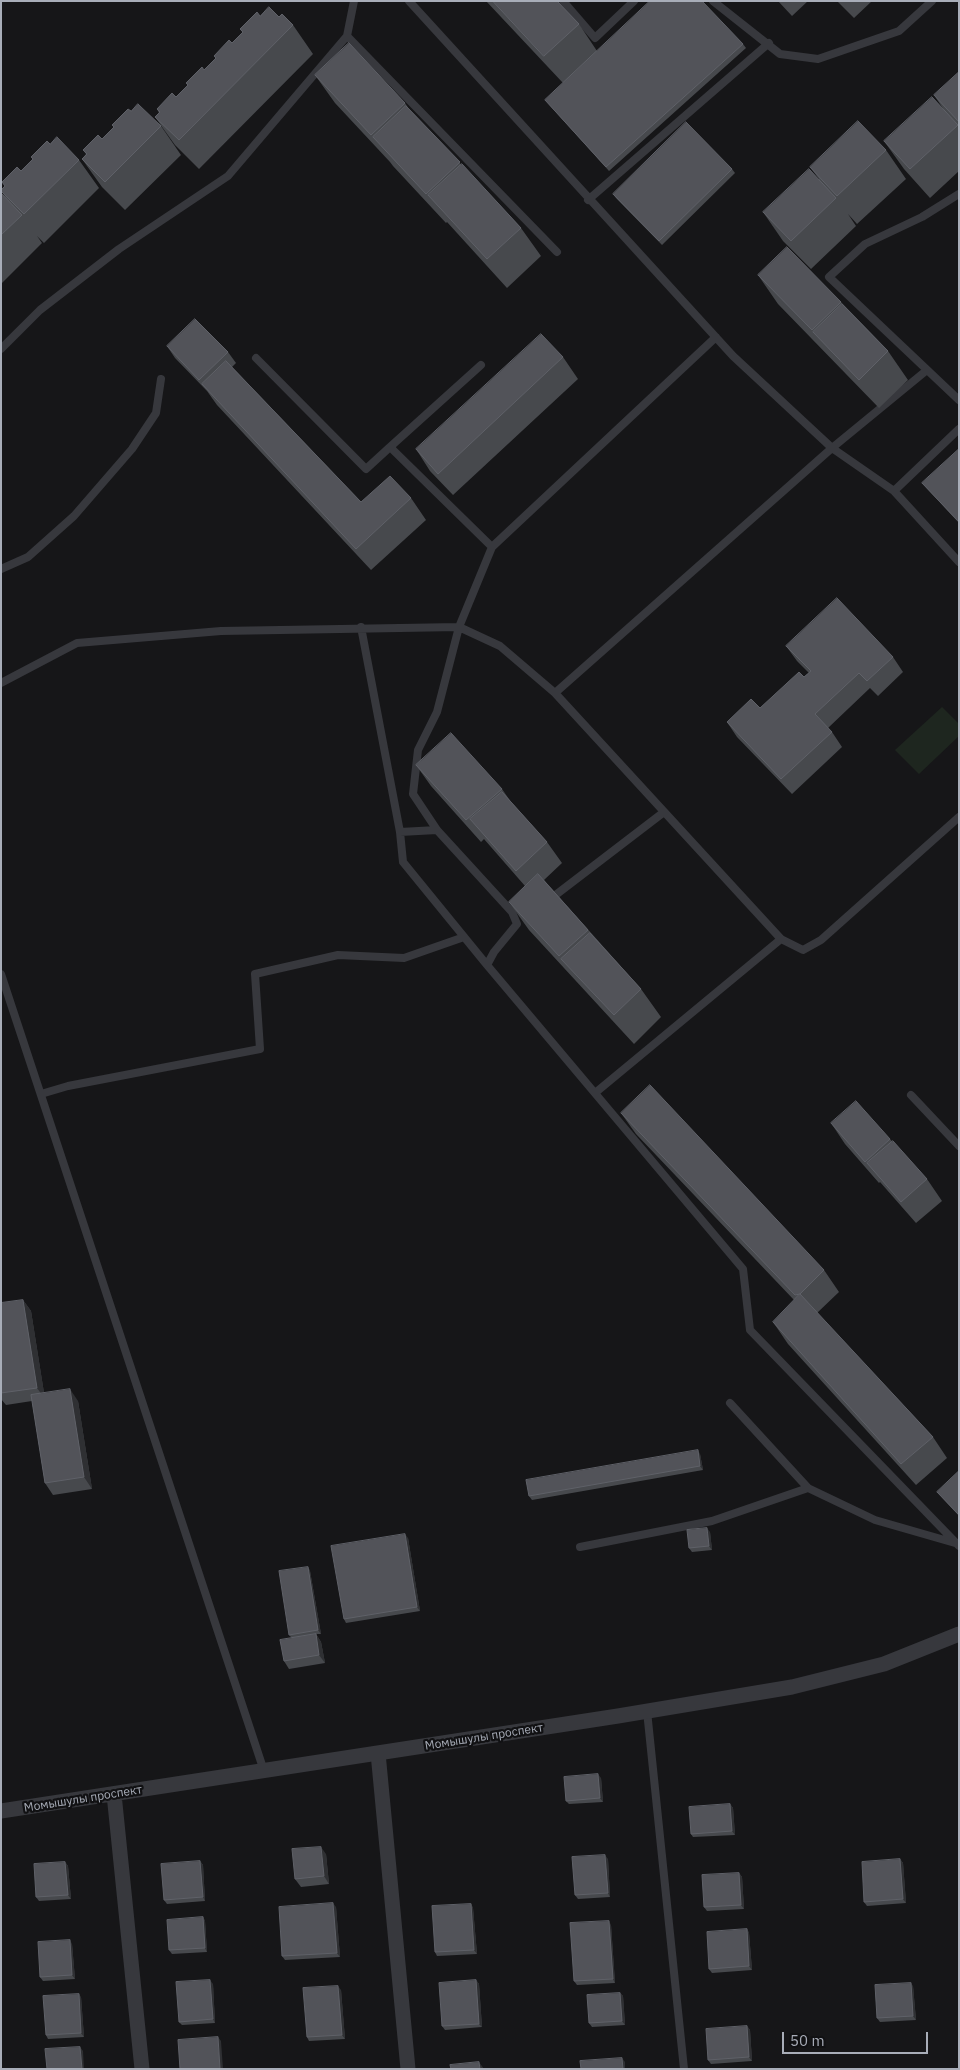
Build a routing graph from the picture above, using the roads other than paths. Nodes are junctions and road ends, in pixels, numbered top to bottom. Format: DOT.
graph roads {
  1 [pos="354,1"];
  2 [pos="409,1"];
  3 [pos="563,1"];
  4 [pos="634,1"];
  5 [pos="713,1"];
  6 [pos="932,1"];
  7 [pos="347,36"];
  8 [pos="769,44"];
  9 [pos="959,194"];
  10 [pos="588,200"];
  11 [pos="557,252"];
  12 [pos="716,337"];
  13 [pos="1,349"];
  14 [pos="256,358"];
  15 [pos="481,365"];
  16 [pos="927,370"];
  17 [pos="161,379"];
  18 [pos="959,400"];
  19 [pos="959,428"];
  20 [pos="390,447"];
  21 [pos="832,448"];
  22 [pos="894,490"];
  23 [pos="492,547"];
  24 [pos="959,562"];
  25 [pos="1,569"];
  26 [pos="361,627"];
  27 [pos="458,627"];
  28 [pos="1,683"];
  29 [pos="555,693"];
  30 [pos="664,812"];
  31 [pos="959,817"];
  32 [pos="436,830"];
  33 [pos="400,832"];
  34 [pos="540,906"];
  35 [pos="525,918"];
  36 [pos="517,924"];
  37 [pos="464,937"];
  38 [pos="781,939"];
  39 [pos="487,965"];
  40 [pos="1,974"];
  41 [pos="595,1093"];
  42 [pos="41,1094"];
  43 [pos="911,1095"];
  44 [pos="959,1146"];
  45 [pos="730,1403"];
  46 [pos="808,1488"];
  47 [pos="958,1544"];
  48 [pos="580,1547"];
  49 [pos="959,1634"];
  50 [pos="647,1712"];
  51 [pos="378,1754"];
  52 [pos="264,1771"];
  53 [pos="114,1794"];
  54 [pos="1,1811"];
  55 [pos="142,2069"];
  56 [pos="408,2069"];
  57 [pos="684,2069"];
  1 -- 7 [label="lane"];
  2 -- 10 [label="lane"];
  3 -- 4 [label="lane"];
  5 -- 8 [label="lane"];
  6 -- 8 [label="lane"];
  7 -- 11 [label="lane"];
  7 -- 13 [label="lane"];
  8 -- 10 [label="lane"];
  9 -- 16 [label="lane"];
  10 -- 12 [label="lane"];
  12 -- 21 [label="lane"];
  12 -- 23 [label="lane"];
  14 -- 20 [label="lane"];
  15 -- 20 [label="lane"];
  16 -- 18 [label="lane"];
  16 -- 21 [label="lane"];
  17 -- 25 [label="lane"];
  19 -- 22 [label="lane"];
  20 -- 23 [label="lane"];
  21 -- 22 [label="lane"];
  21 -- 29 [label="lane"];
  22 -- 24 [label="lane"];
  23 -- 27 [label="lane"];
  26 -- 27 [label="lane"];
  26 -- 28 [label="lane"];
  26 -- 33 [label="lane"];
  27 -- 29 [label="lane"];
  27 -- 32 [label="lane"];
  29 -- 30 [label="lane"];
  30 -- 34 [label="lane"];
  30 -- 38 [label="lane"];
  31 -- 38 [label="lane"];
  32 -- 33 [label="lane"];
  32 -- 36 [label="lane"];
  33 -- 37 [label="lane"];
  35 -- 36 [label="lane"];
  36 -- 39 [label="lane"];
  37 -- 39 [label="lane"];
  37 -- 42 [label="lane"];
  38 -- 41 [label="lane"];
  39 -- 41 [label="lane"];
  40 -- 42 [label="lane"];
  41 -- 47 [label="lane"];
  42 -- 52 [label="lane"];
  43 -- 44 [label="lane"];
  45 -- 46 [label="lane"];
  46 -- 47 [label="lane"];
  46 -- 48 [label="lane"];
  49 -- 50 [label="street, Момышулы проспект"];
  50 -- 51 [label="street, Момышулы проспект"];
  50 -- 57 [label="lane"];
  51 -- 52 [label="street, Момышулы проспект"];
  51 -- 56 [label="street"];
  52 -- 53 [label="street, Момышулы проспект"];
  53 -- 54 [label="street, Момышулы проспект"];
  53 -- 55 [label="street"];
}
